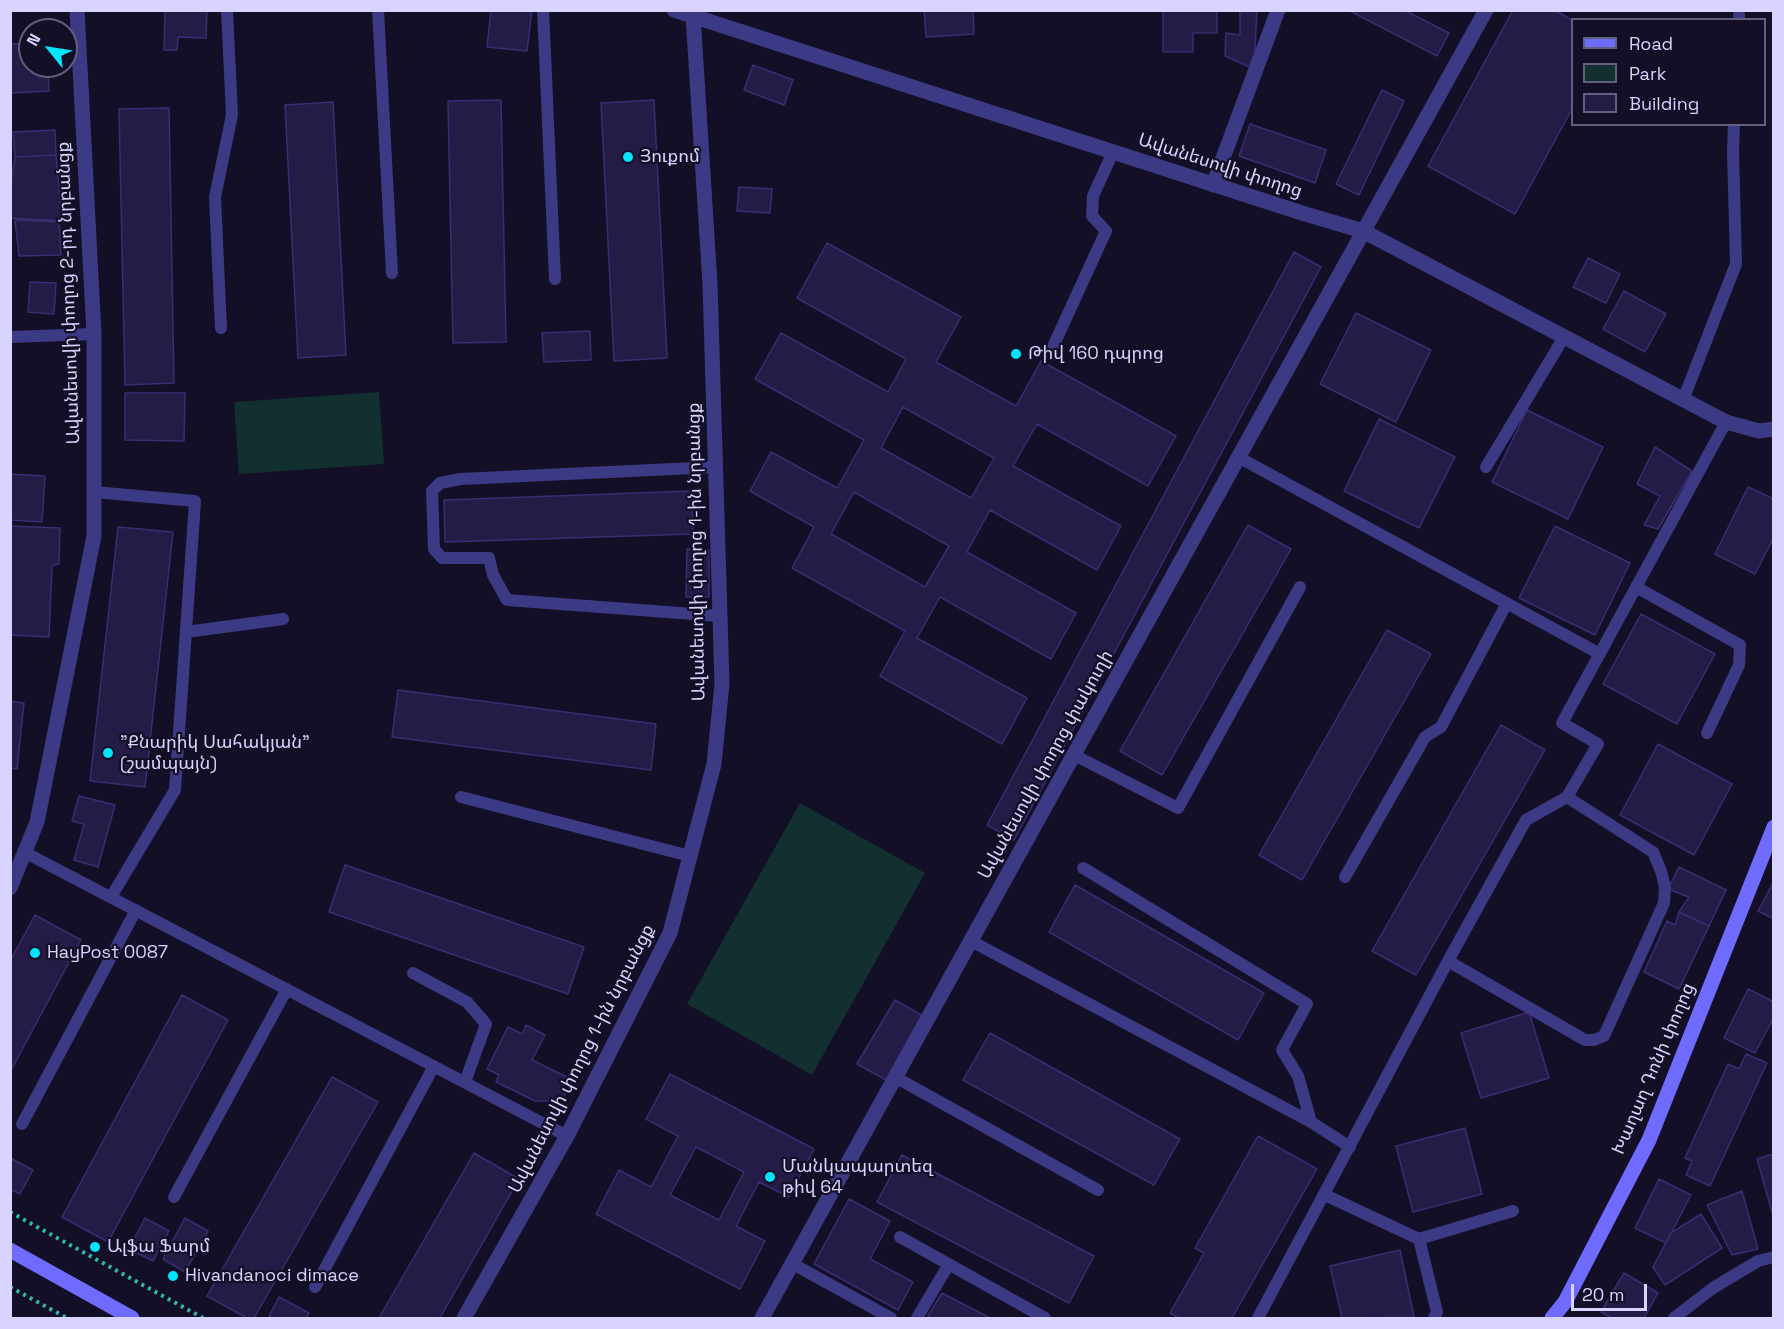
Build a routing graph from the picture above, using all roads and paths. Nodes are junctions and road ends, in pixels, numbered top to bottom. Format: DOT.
graph roads {
  1 [pos="77,10"];
  2 [pos="227,10"];
  3 [pos="378,10"];
  4 [pos="543,10"];
  5 [pos="674,10"];
  6 [pos="1278,10"];
  7 [pos="1486,10"];
  8 [pos="693,16"];
  9 [pos="1734,126"];
  10 [pos="1113,153"];
  11 [pos="1213,185"];
  12 [pos="1363,231"];
  13 [pos="392,273"];
  14 [pos="555,279"];
  15 [pos="221,328"];
  16 [pos="94,333"];
  17 [pos="10,337"];
  18 [pos="1564,338"];
  19 [pos="1051,351"];
  20 [pos="1683,400"];
  21 [pos="1726,422"];
  22 [pos="1773,429"];
  23 [pos="1238,457"];
  24 [pos="716,467"];
  25 [pos="1486,467"];
  26 [pos="94,492"];
  27 [pos="1300,587"];
  28 [pos="1636,587"];
  29 [pos="1508,603"];
  30 [pos="720,616"];
  31 [pos="283,619"];
  32 [pos="186,632"];
  33 [pos="1600,654"];
  34 [pos="1707,733"];
  35 [pos="1074,755"];
  36 [pos="461,796"];
  37 [pos="1567,797"];
  38 [pos="1773,827"];
  39 [pos="26,853"];
  40 [pos="690,856"];
  41 [pos="1083,868"];
  42 [pos="1345,878"];
  43 [pos="10,888"];
  44 [pos="111,897"];
  45 [pos="136,910"];
  46 [pos="971,940"];
  47 [pos="1448,961"];
  48 [pos="413,973"];
  49 [pos="287,989"];
  50 [pos="434,1066"];
  51 [pos="896,1077"];
  52 [pos="465,1082"];
  53 [pos="1311,1122"];
  54 [pos="22,1124"];
  55 [pos="567,1136"];
  56 [pos="1350,1147"];
  57 [pos="1098,1190"];
  58 [pos="1325,1195"];
  59 [pos="174,1197"];
  60 [pos="1513,1211"];
  61 [pos="10,1212"];
  62 [pos="900,1237"];
  63 [pos="1419,1239"];
  64 [pos="10,1250"];
  65 [pos="1773,1257"];
  66 [pos="793,1264"];
  67 [pos="949,1264"];
  68 [pos="10,1287"];
  69 [pos="315,1287"];
  70 [pos="884,1317"];
  71 [pos="67,1318"];
  72 [pos="132,1318"];
  73 [pos="203,1318"];
  74 [pos="464,1318"];
  75 [pos="762,1318"];
  76 [pos="917,1318"];
  77 [pos="1045,1318"];
  78 [pos="1258,1318"];
  79 [pos="1434,1318"];
  80 [pos="1552,1318"];
  81 [pos="1674,1318"];
  1 -- 16 [label="street, Ավանեսովի փողոց 2-րդ նրբանցք"];
  2 -- 15 [label="lane"];
  3 -- 13 [label="lane"];
  4 -- 14 [label="lane"];
  5 -- 8 [label="street, Ավանեսովի փողոց"];
  6 -- 11 [label="street"];
  7 -- 12 [label="street, Ավանեսովի փողոց փակուղի"];
  8 -- 10 [label="street, Ավանեսովի փողոց"];
  8 -- 24 [label="street, Ավանեսովի փողոց 1-ին նրբանցք"];
  9 -- 20 [label="lane"];
  10 -- 11 [label="street, Ավանեսովի փողոց"];
  10 -- 19 [label="lane"];
  11 -- 12 [label="street, Ավանեսովի փողոց"];
  12 -- 18 [label="street, Ավանեսովի փողոց"];
  12 -- 23 [label="street, Ավանեսովի փողոց փակուղի"];
  16 -- 17 [label="lane"];
  16 -- 26 [label="street, Ավանեսովի փողոց 2-րդ նրբանցք"];
  18 -- 20 [label="street, Ավանեսովի փողոց"];
  18 -- 25 [label="lane"];
  20 -- 21 [label="street, Ավանեսովի փողոց"];
  21 -- 22 [label="street, Ավանեսովի փողոց"];
  21 -- 28 [label="lane"];
  23 -- 29 [label="lane"];
  23 -- 35 [label="street, Ավանեսովի փողոց փակուղի"];
  24 -- 30 [label="street, Ավանեսովի փողոց 1-ին նրբանցք"];
  24 -- 30 [label="lane"];
  26 -- 32 [label="lane"];
  26 -- 39 [label="street, Ավանեսովի փողոց 2-րդ նրբանցք"];
  27 -- 35 [label="lane"];
  28 -- 33 [label="lane"];
  28 -- 34 [label="lane"];
  29 -- 33 [label="lane"];
  29 -- 42 [label="lane"];
  30 -- 40 [label="street, Ավանեսովի փողոց 1-ին նրբանցք"];
  31 -- 32 [label="lane"];
  32 -- 44 [label="lane"];
  33 -- 37 [label="lane"];
  35 -- 46 [label="street, Ավանեսովի փողոց փակուղի"];
  36 -- 40 [label="lane"];
  37 -- 47 [label="lane"];
  37 -- 47 [label="lane"];
  38 -- 80 [label="street, Խաղաղ Դոնի փողոց"];
  39 -- 43 [label="street, Ավանեսովի փողոց 2-րդ նրբանցք"];
  39 -- 44 [label="lane"];
  40 -- 55 [label="street, Ավանեսովի փողոց 1-ին նրբանցք"];
  41 -- 53 [label="lane"];
  44 -- 45 [label="lane"];
  45 -- 49 [label="lane"];
  45 -- 54 [label="lane"];
  46 -- 51 [label="street, Ավանեսովի փողոց փակուղի"];
  46 -- 53 [label="lane"];
  47 -- 56 [label="lane"];
  48 -- 52 [label="lane"];
  49 -- 50 [label="lane"];
  49 -- 59 [label="lane"];
  50 -- 52 [label="lane"];
  50 -- 69 [label="lane"];
  51 -- 57 [label="lane"];
  51 -- 66 [label="street, Ավանեսովի փողոց փակուղի"];
  52 -- 55 [label="lane"];
  53 -- 56 [label="lane"];
  55 -- 74 [label="street, Ավանեսովի փողոց 1-ին նրբանցք"];
  56 -- 58 [label="lane"];
  58 -- 63 [label="lane"];
  58 -- 78 [label="lane"];
  60 -- 63 [label="lane"];
  61 -- 73 [label="path"];
  62 -- 67 [label="lane"];
  63 -- 79 [label="lane"];
  64 -- 72 [label="street"];
  65 -- 81 [label="lane"];
  66 -- 70 [label="lane"];
  66 -- 75 [label="street, Ավանեսովի փողոց փակուղի"];
  67 -- 76 [label="lane"];
  67 -- 77 [label="lane"];
  68 -- 71 [label="path"];
}
